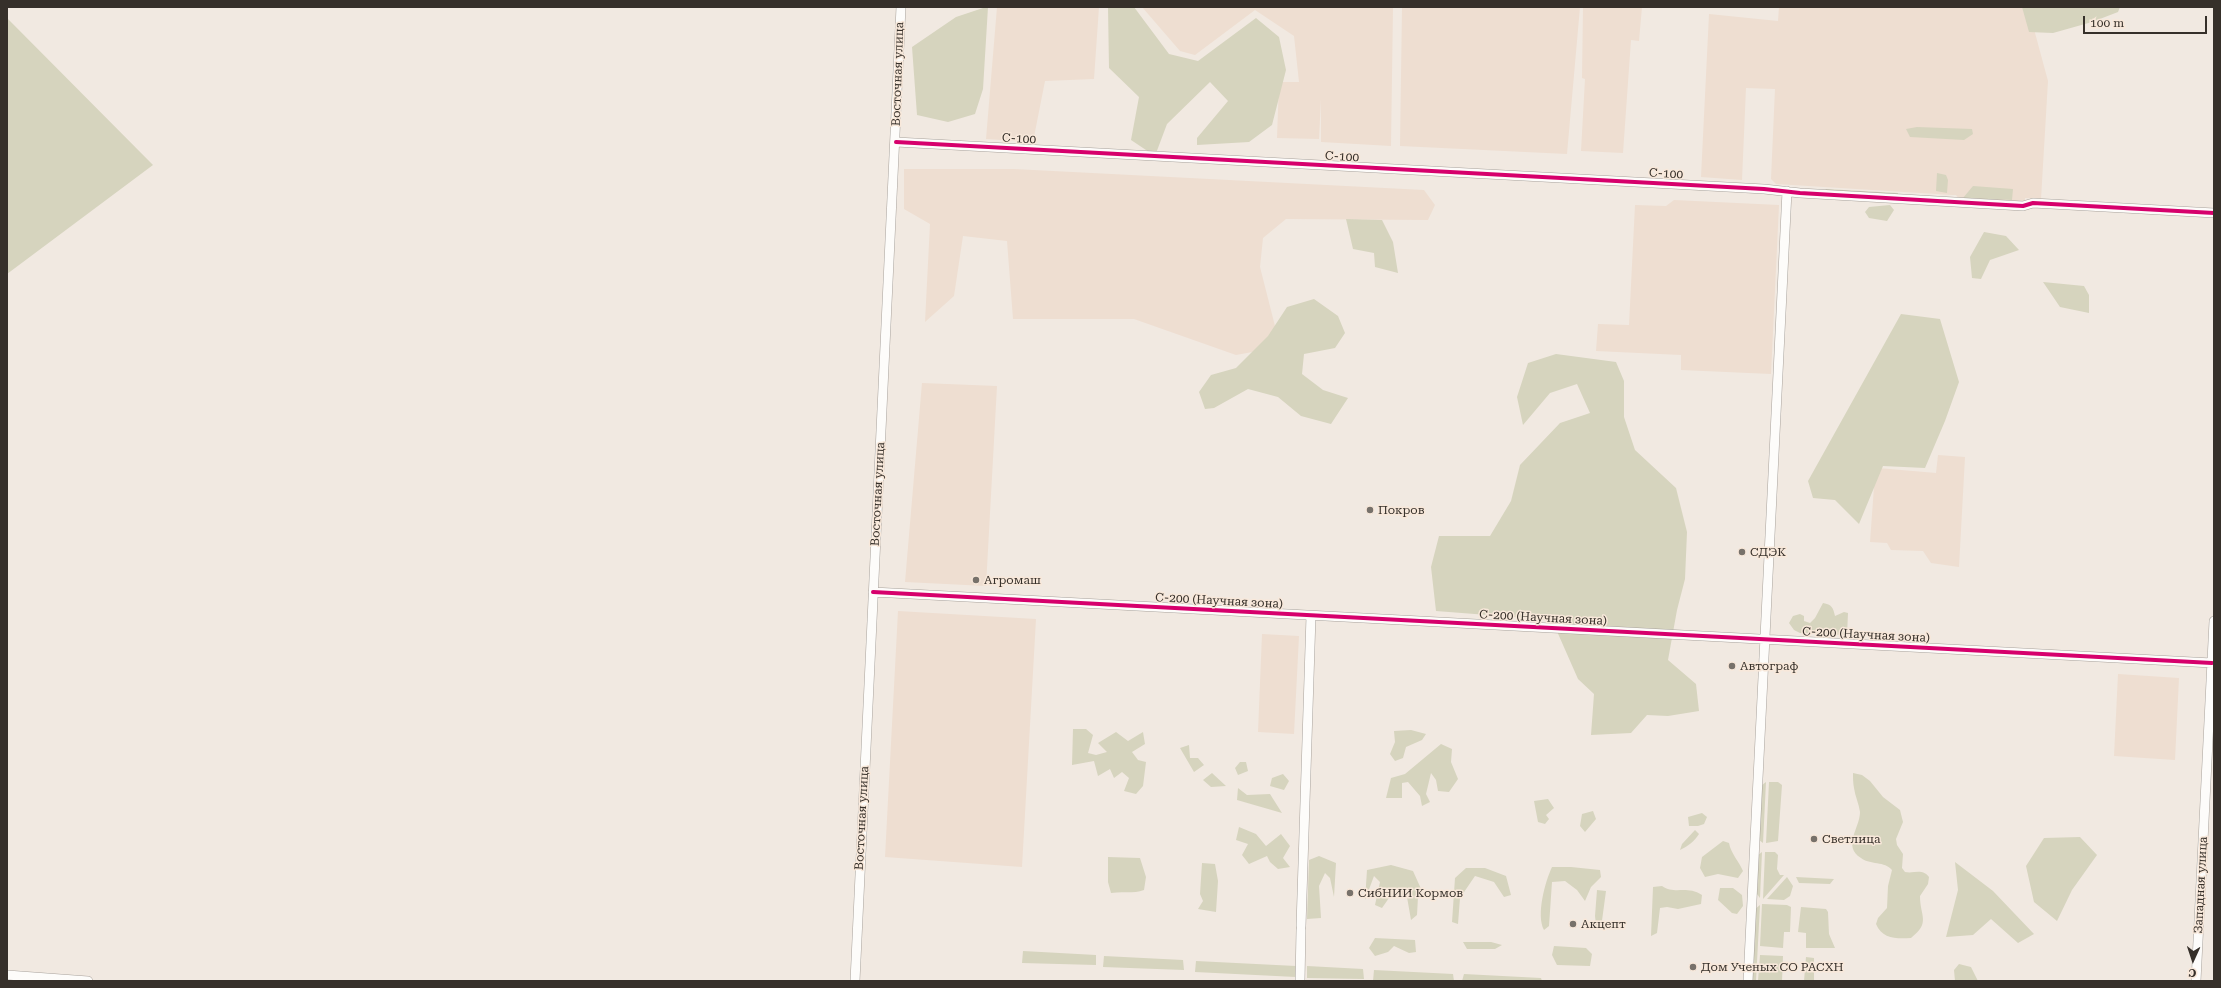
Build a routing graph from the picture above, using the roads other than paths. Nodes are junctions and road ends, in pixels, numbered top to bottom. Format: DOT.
graph roads {
  1 [pos="901,7"];
  2 [pos="896,142"];
  3 [pos="1788,191"];
  4 [pos="2214,213"];
  5 [pos="872,592"];
  6 [pos="1311,616"];
  7 [pos="2214,621"];
  8 [pos="1765,640"];
  9 [pos="2212,663"];
  10 [pos="7,975"];
  11 [pos="88,981"];
  12 [pos="855,981"];
  13 [pos="1300,981"];
  14 [pos="1748,981"];
  15 [pos="2196,981"];
  1 -- 2 [label="street, Восточная улица"];
  2 -- 3 [label="street, С-100"];
  2 -- 5 [label="street, Восточная улица"];
  3 -- 4 [label="street, С-100"];
  3 -- 8 [label="street"];
  5 -- 6 [label="street, С-200 (Научная зона)"];
  5 -- 12 [label="street, Восточная улица"];
  6 -- 8 [label="street, С-200 (Научная зона)"];
  6 -- 13 [label="street"];
  7 -- 9 [label="street, Западная улица"];
  8 -- 9 [label="street, С-200 (Научная зона)"];
  8 -- 14 [label="street"];
  9 -- 15 [label="street, Западная улица"];
  10 -- 11 [label="street"];
}
